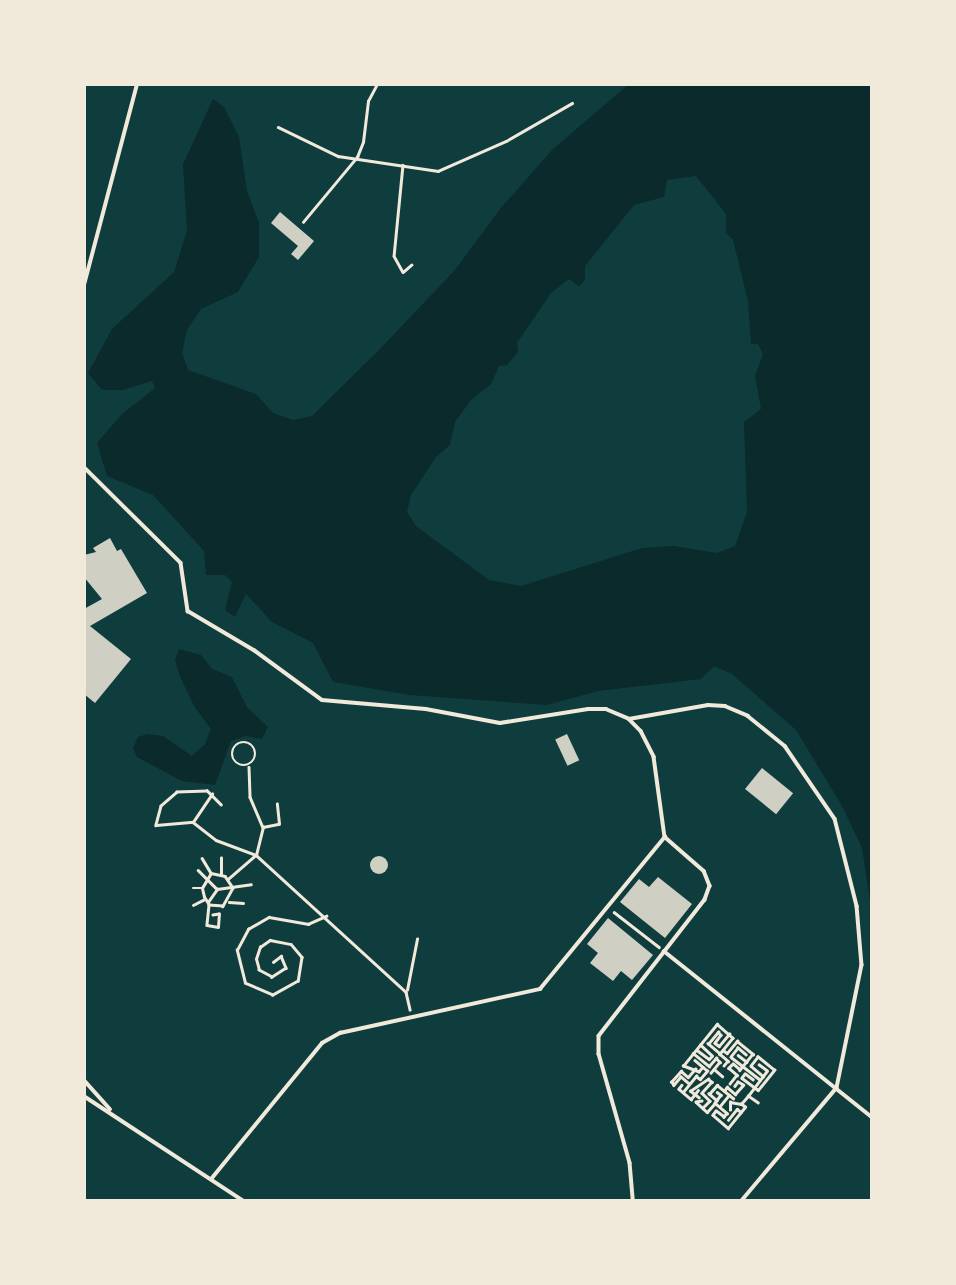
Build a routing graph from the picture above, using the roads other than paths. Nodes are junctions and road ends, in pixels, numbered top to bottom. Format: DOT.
graph roads {
  1 [pos="137,84"];
  2 [pos="84,285"];
  3 [pos="84,467"];
  4 [pos="629,719"];
  5 [pos="664,837"];
  6 [pos="664,951"];
  7 [pos="84,1080"];
  8 [pos="837,1088"];
  9 [pos="84,1096"];
  10 [pos="112,1110"];
  11 [pos="872,1117"];
  12 [pos="212,1178"];
  13 [pos="244,1201"];
  14 [pos="633,1201"];
  15 [pos="741,1201"];
  1 -- 2 [label="lane"];
  3 -- 4 [label="lane"];
  4 -- 5 [label="lane"];
  4 -- 8 [label="lane"];
  5 -- 6 [label="lane"];
  5 -- 12 [label="lane"];
  6 -- 8 [label="lane"];
  6 -- 14 [label="lane"];
  7 -- 10 [label="lane"];
  8 -- 11 [label="lane"];
  8 -- 15 [label="lane"];
  9 -- 10 [label="lane"];
  10 -- 12 [label="lane"];
  12 -- 13 [label="lane"];
}
